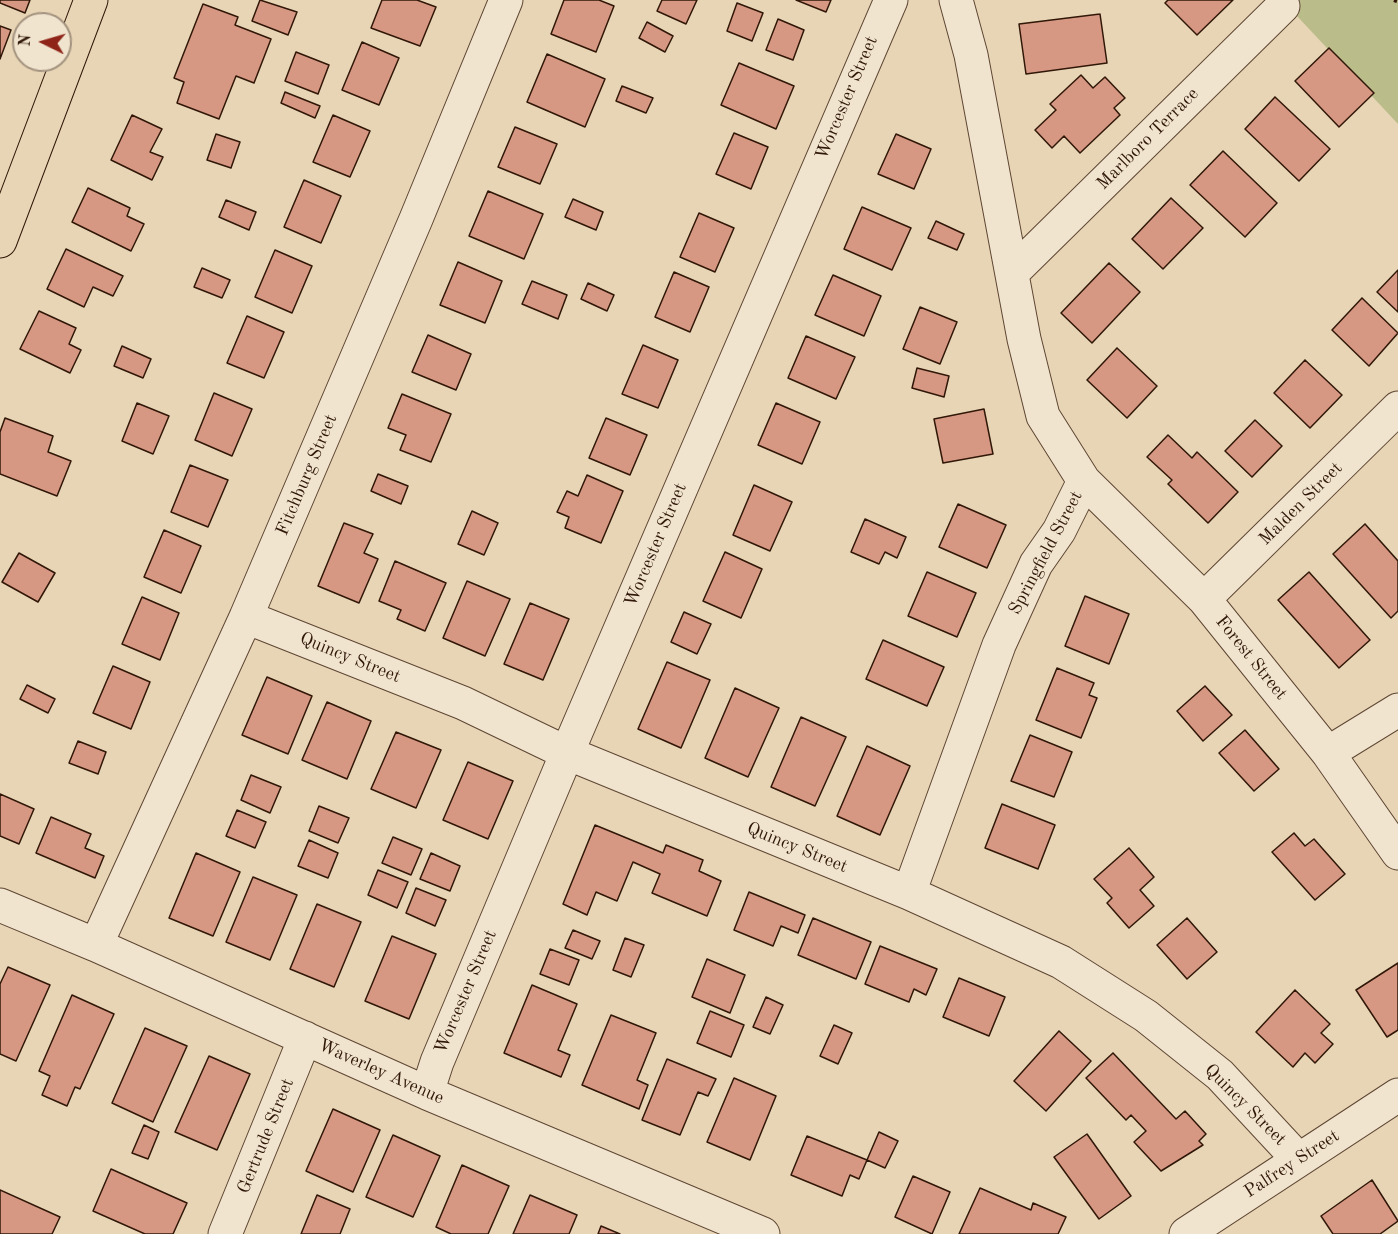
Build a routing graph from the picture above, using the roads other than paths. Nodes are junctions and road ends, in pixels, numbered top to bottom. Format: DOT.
graph roads {
  1 [pos="91,0"];
  2 [pos="506,0"];
  3 [pos="891,0"];
  4 [pos="956,0"];
  5 [pos="1283,6"];
  6 [pos="3,221"];
  7 [pos="1013,272"];
  8 [pos="1398,408"];
  9 [pos="1083,481"];
  10 [pos="1204,600"];
  11 [pos="246,617"];
  12 [pos="1398,710"];
  13 [pos="567,753"];
  14 [pos="1328,753"];
  15 [pos="1398,852"];
  16 [pos="909,893"];
  17 [pos="0,905"];
  18 [pos="96,945"];
  19 [pos="305,1038"];
  20 [pos="427,1092"];
  21 [pos="1398,1095"];
  22 [pos="1298,1159"];
  23 [pos="225,1234"];
  24 [pos="763,1234"];
  25 [pos="1186,1234"];
  1 -- 6 [label="main road"];
  2 -- 11 [label="street, Fitchburg Street"];
  3 -- 13 [label="street, Worcester Street"];
  4 -- 7 [label="street, Springfield Street"];
  5 -- 7 [label="street, Marlboro Terrace"];
  7 -- 9 [label="street, Springfield Street"];
  8 -- 10 [label="street, Malden Street"];
  9 -- 10 [label="street, Forest Street"];
  9 -- 16 [label="street, Springfield Street"];
  10 -- 14 [label="street, Forest Street"];
  11 -- 13 [label="street, Quincy Street"];
  11 -- 18 [label="street, Fitchburg Street"];
  12 -- 14 [label="street"];
  13 -- 16 [label="street, Quincy Street"];
  13 -- 20 [label="street, Worcester Street"];
  14 -- 15 [label="street, Forest Street"];
  16 -- 22 [label="street, Quincy Street"];
  17 -- 18 [label="street, Waverley Avenue"];
  18 -- 19 [label="street, Waverley Avenue"];
  19 -- 20 [label="street, Waverley Avenue"];
  19 -- 23 [label="street, Gertrude Street"];
  20 -- 24 [label="street, Waverley Avenue"];
  21 -- 22 [label="street, Palfrey Street"];
  22 -- 25 [label="street, Palfrey Street"];
}
